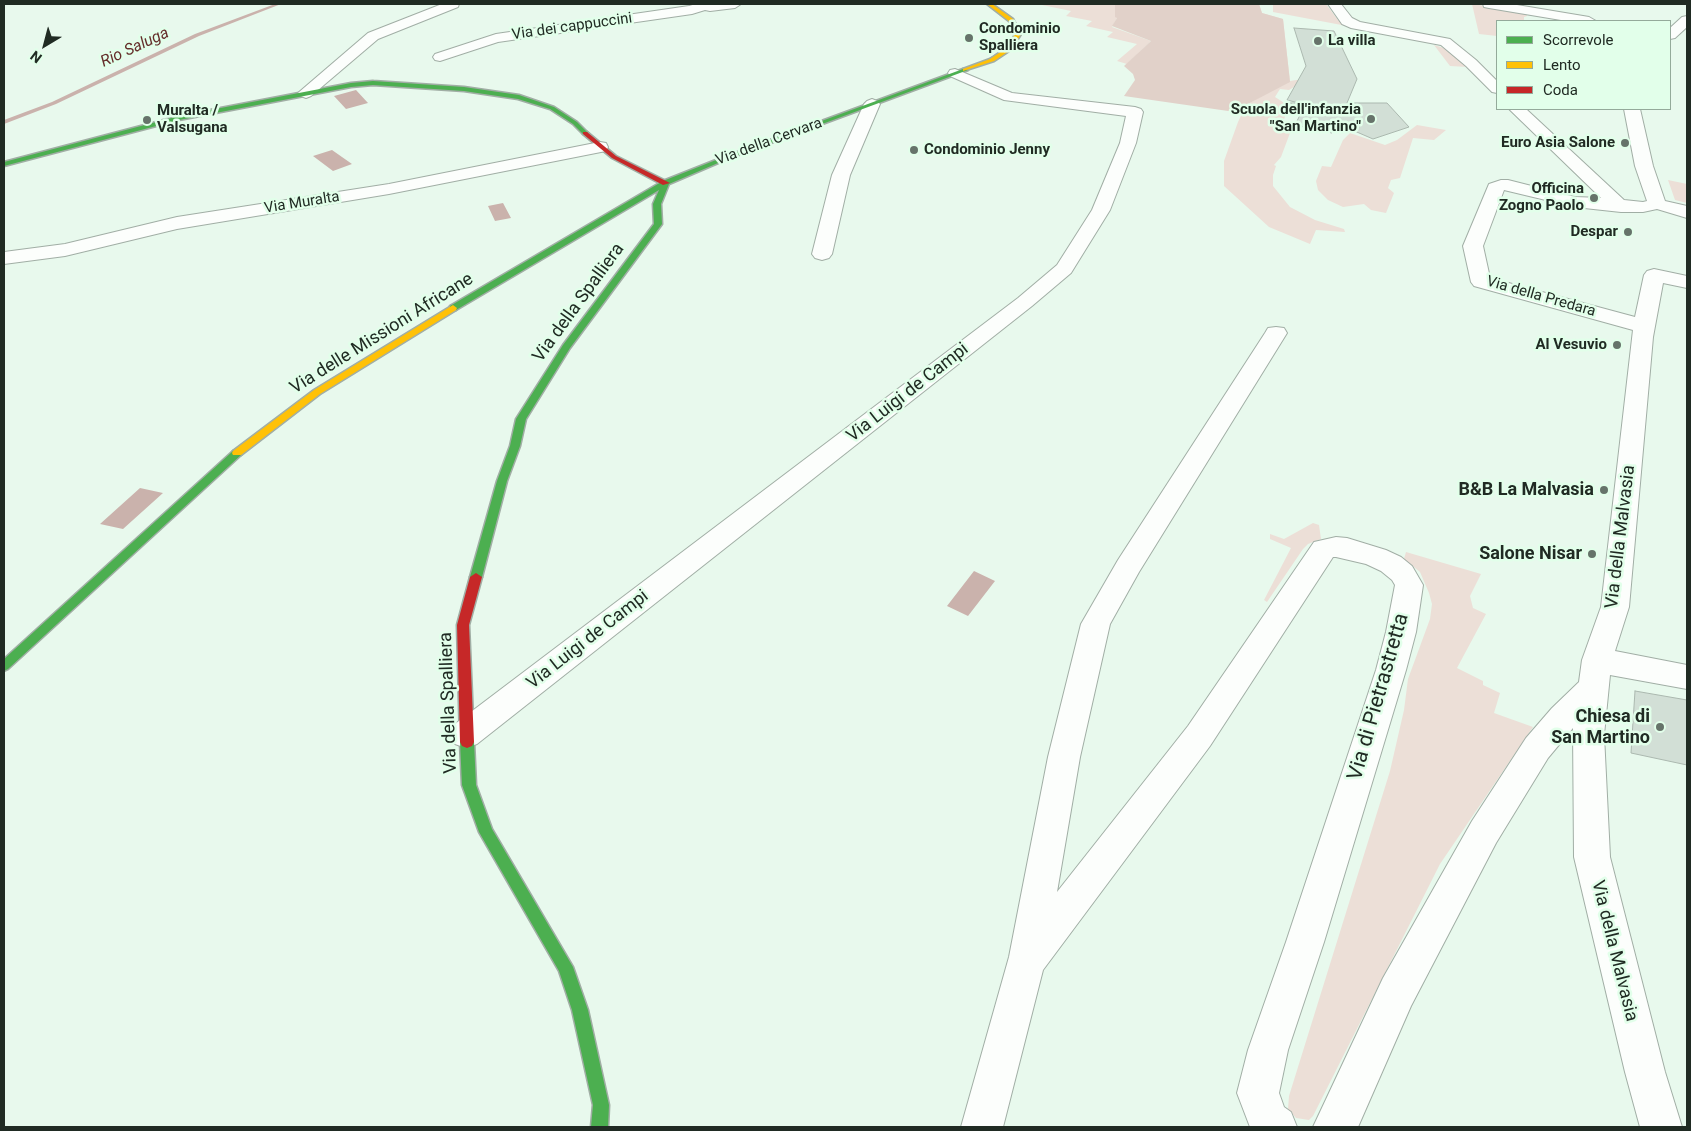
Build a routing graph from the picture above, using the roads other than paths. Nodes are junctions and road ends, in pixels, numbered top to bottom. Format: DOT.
graph roads {
  1 [pos="453,4"];
  2 [pos="703,4"];
  3 [pos="735,4"];
  4 [pos="989,4"];
  5 [pos="1334,4"];
  6 [pos="1490,4"];
  7 [pos="1583,20"];
  8 [pos="1687,20"];
  9 [pos="1671,35"];
  10 [pos="1671,36"];
  11 [pos="1687,40"];
  12 [pos="440,57"];
  13 [pos="955,72"];
  14 [pos="1496,88"];
  15 [pos="306,94"];
  16 [pos="872,104"];
  17 [pos="1518,110"];
  18 [pos="1632,110"];
  19 [pos="600,147"];
  20 [pos="4,164"];
  21 [pos="666,182"];
  22 [pos="1657,204"];
  23 [pos="1621,206"];
  24 [pos="1687,212"];
  25 [pos="822,254"];
  26 [pos="4,258"];
  27 [pos="1687,282"];
  28 [pos="1644,326"];
  29 [pos="1276,333"];
  30 [pos="4,666"];
  31 [pos="1595,673"];
  32 [pos="1687,677"];
  33 [pos="466,734"];
  34 [pos="1026,961"];
  35 [pos="600,1127"];
  36 [pos="982,1127"];
  37 [pos="1276,1127"];
  38 [pos="1334,1127"];
  39 [pos="1661,1127"];
  1 -- 15 [label="street"];
  2 -- 3 [label="street, Via dei cappuccini"];
  2 -- 12 [label="street, Via dei cappuccini"];
  4 -- 13 [label="street, Via della Cervara"];
  5 -- 14 [label="street"];
  6 -- 7 [label="street"];
  8 -- 9 [label="street"];
  10 -- 11 [label="street"];
  13 -- 16 [label="street, Via della Cervara"];
  13 -- 33 [label="street, Via Luigi de Campi"];
  15 -- 19 [label="street"];
  15 -- 20 [label="street"];
  16 -- 21 [label="street, Via della Cervara"];
  16 -- 25 [label="street"];
  17 -- 23 [label="street"];
  18 -- 22 [label="street"];
  19 -- 21 [label="street"];
  19 -- 26 [label="street, Via Muralta"];
  21 -- 30 [label="street, Via delle Missioni Africane"];
  21 -- 33 [label="street, Via della Spalliera"];
  22 -- 23 [label="street"];
  22 -- 24 [label="street"];
  23 -- 28 [label="street, Via della Predara"];
  27 -- 28 [label="street, Via della Malvasia"];
  28 -- 31 [label="street, Via della Malvasia"];
  29 -- 34 [label="street, Via di Pietrastretta"];
  31 -- 32 [label="street"];
  31 -- 38 [label="street"];
  31 -- 39 [label="street, Via della Malvasia"];
  33 -- 35 [label="street, Via della Spalliera"];
  34 -- 36 [label="street, Via di Pietrastretta"];
  34 -- 37 [label="street, Via di Pietrastretta"];
}
